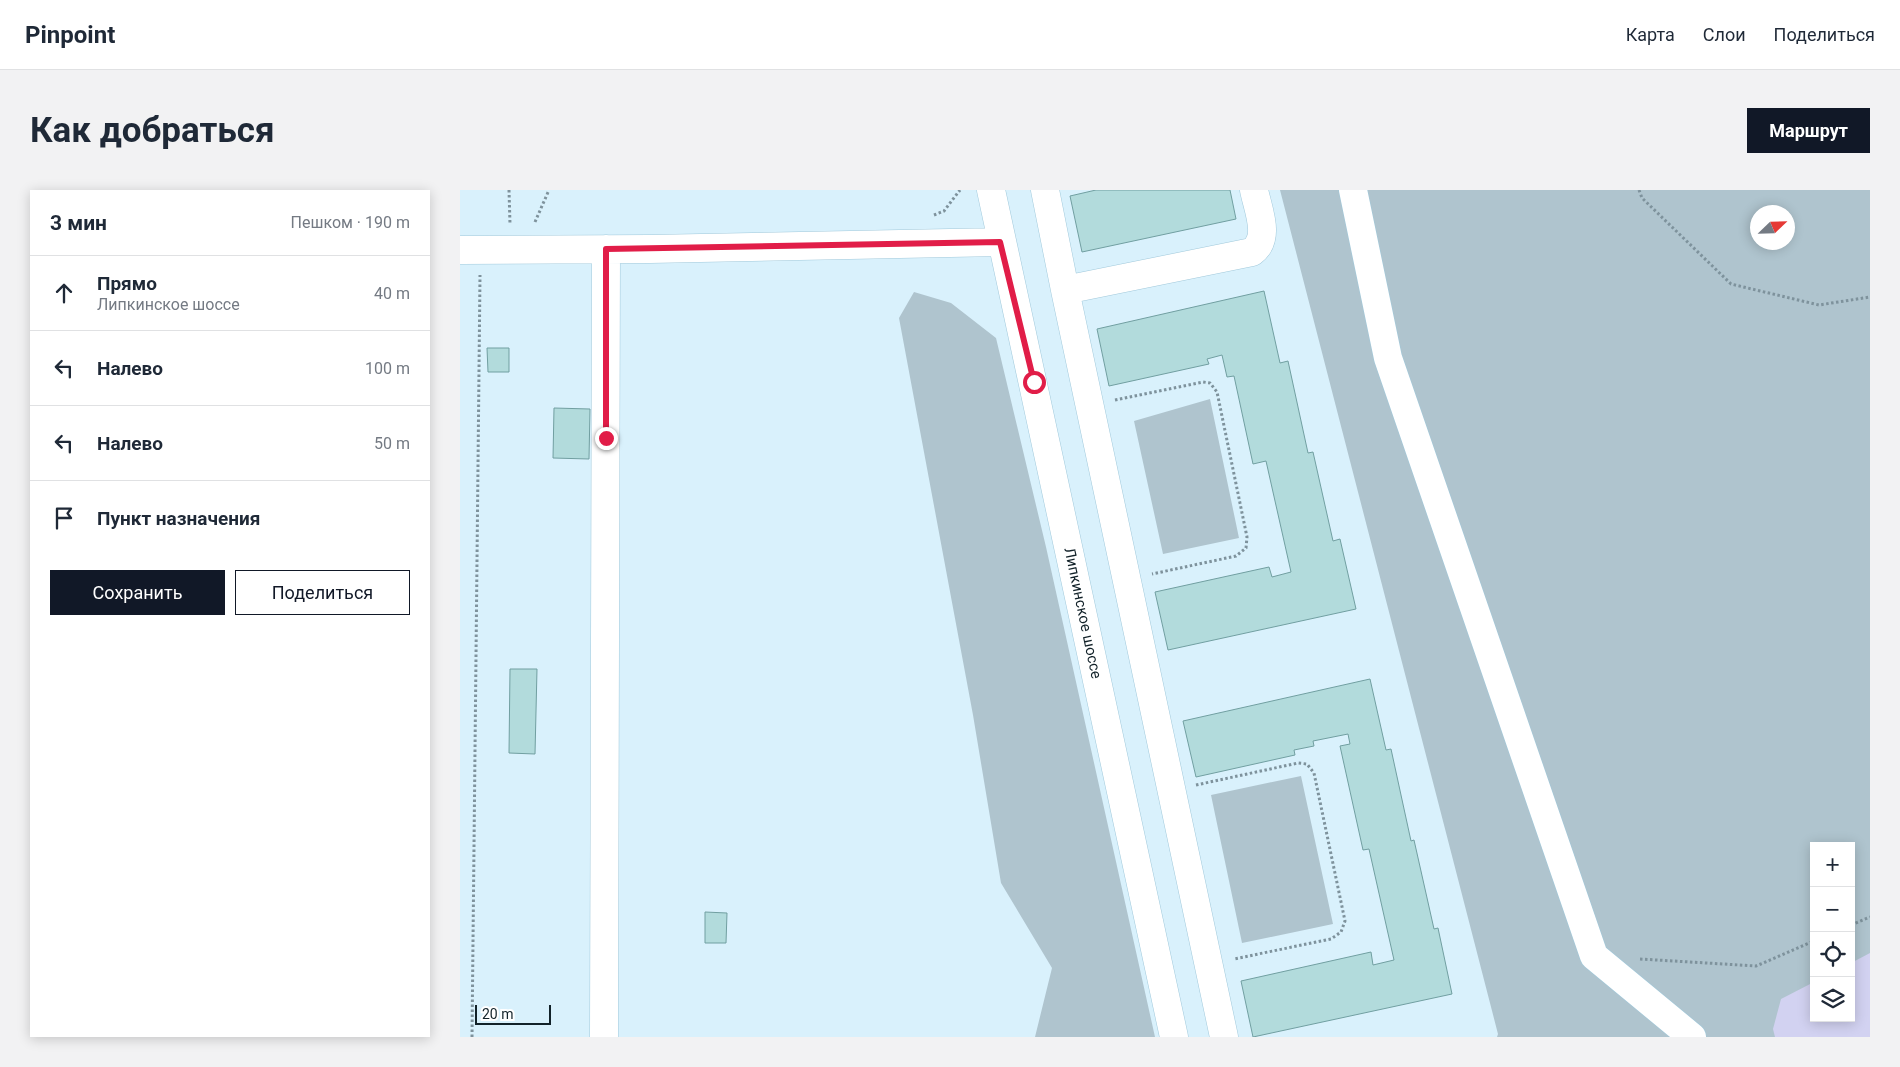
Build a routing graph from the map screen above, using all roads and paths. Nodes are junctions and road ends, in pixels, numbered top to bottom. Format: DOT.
graph roads {
  1 [pos="509,190"];
  2 [pos="549,190"];
  3 [pos="960,190"];
  4 [pos="991,190"];
  5 [pos="1045,190"];
  6 [pos="1254,190"];
  7 [pos="1353,190"];
  8 [pos="1639,190"];
  9 [pos="929,218"];
  10 [pos="510,223"];
  11 [pos="534,223"];
  12 [pos="1000,242"];
  13 [pos="606,249"];
  14 [pos="460,250"];
  15 [pos="480,270"];
  16 [pos="1065,290"];
  17 [pos="1870,297"];
  18 [pos="1090,406"];
  19 [pos="1126,579"];
  20 [pos="1171,790"];
  21 [pos="1870,917"];
  22 [pos="1855,923"];
  23 [pos="1810,943"];
  24 [pos="1594,956"];
  25 [pos="1208,965"];
  26 [pos="472,1037"];
  27 [pos="604,1037"];
  28 [pos="1174,1037"];
  29 [pos="1224,1037"];
  30 [pos="1692,1037"];
  1 -- 10 [label="path"];
  2 -- 11 [label="path"];
  3 -- 9 [label="path"];
  4 -- 12 [label="street, Липкинское шоссе"];
  5 -- 16 [label="street"];
  6 -- 16 [label="street"];
  7 -- 24 [label="street"];
  8 -- 17 [label="path"];
  12 -- 13 [label="street"];
  12 -- 28 [label="street, Липкинское шоссе"];
  13 -- 14 [label="street"];
  13 -- 27 [label="street"];
  15 -- 26 [label="path"];
  16 -- 18 [label="street"];
  18 -- 19 [label="street"];
  18 -- 19 [label="path"];
  19 -- 20 [label="street"];
  20 -- 25 [label="street"];
  20 -- 25 [label="path"];
  21 -- 22 [label="path"];
  23 -- 24 [label="path"];
  24 -- 30 [label="street"];
  25 -- 29 [label="street"];
}
